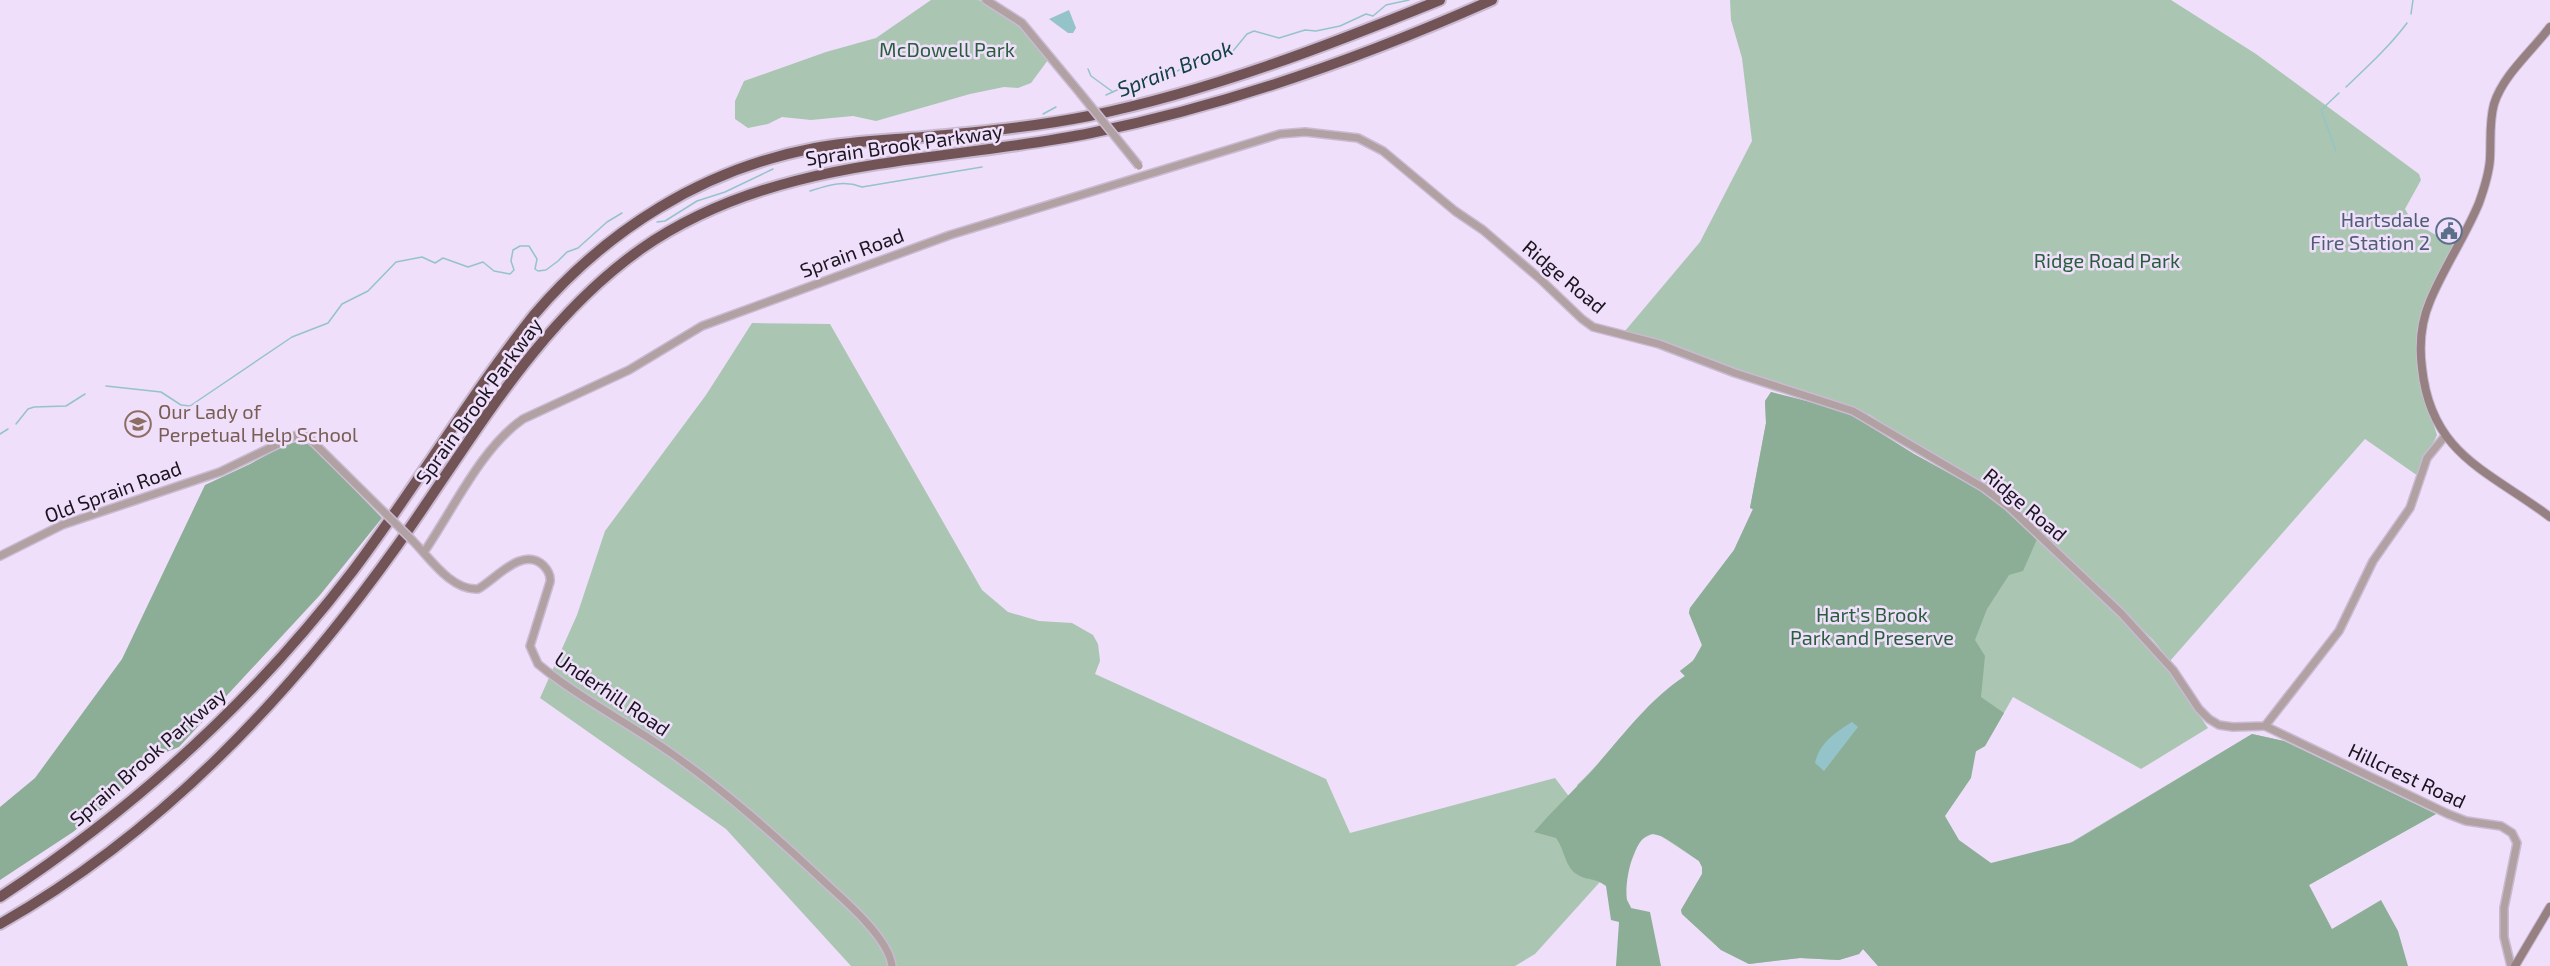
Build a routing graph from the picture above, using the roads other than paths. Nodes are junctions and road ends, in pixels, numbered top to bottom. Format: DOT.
graph roads {
  1 [pos="986,0"];
  2 [pos="1440,0"];
  3 [pos="1492,0"];
  4 [pos="2550,27"];
  5 [pos="1371,143"];
  6 [pos="1146,176"];
  7 [pos="303,432"];
  8 [pos="2445,436"];
  9 [pos="2550,517"];
  10 [pos="424,552"];
  11 [pos="0,556"];
  12 [pos="2265,726"];
  13 [pos="0,897"];
  14 [pos="2550,907"];
  15 [pos="0,924"];
  16 [pos="892,966"];
  17 [pos="2513,966"];
  1 -- 6 [label="street, bridge"];
  2 -- 13 [label="highway, Sprain Brook Parkway"];
  3 -- 15 [label="highway, Sprain Brook Parkway"];
  4 -- 8 [label="main road"];
  5 -- 6 [label="street, Sprain Road"];
  5 -- 12 [label="street, Ridge Road"];
  6 -- 10 [label="street, Sprain Road"];
  7 -- 10 [label="street, Underhill Road, bridge"];
  7 -- 11 [label="street, Old Sprain Road"];
  8 -- 9 [label="main road"];
  8 -- 12 [label="street"];
  10 -- 16 [label="street, Underhill Road"];
  12 -- 17 [label="street, Hillcrest Road"];
  14 -- 17 [label="main road"];
}
